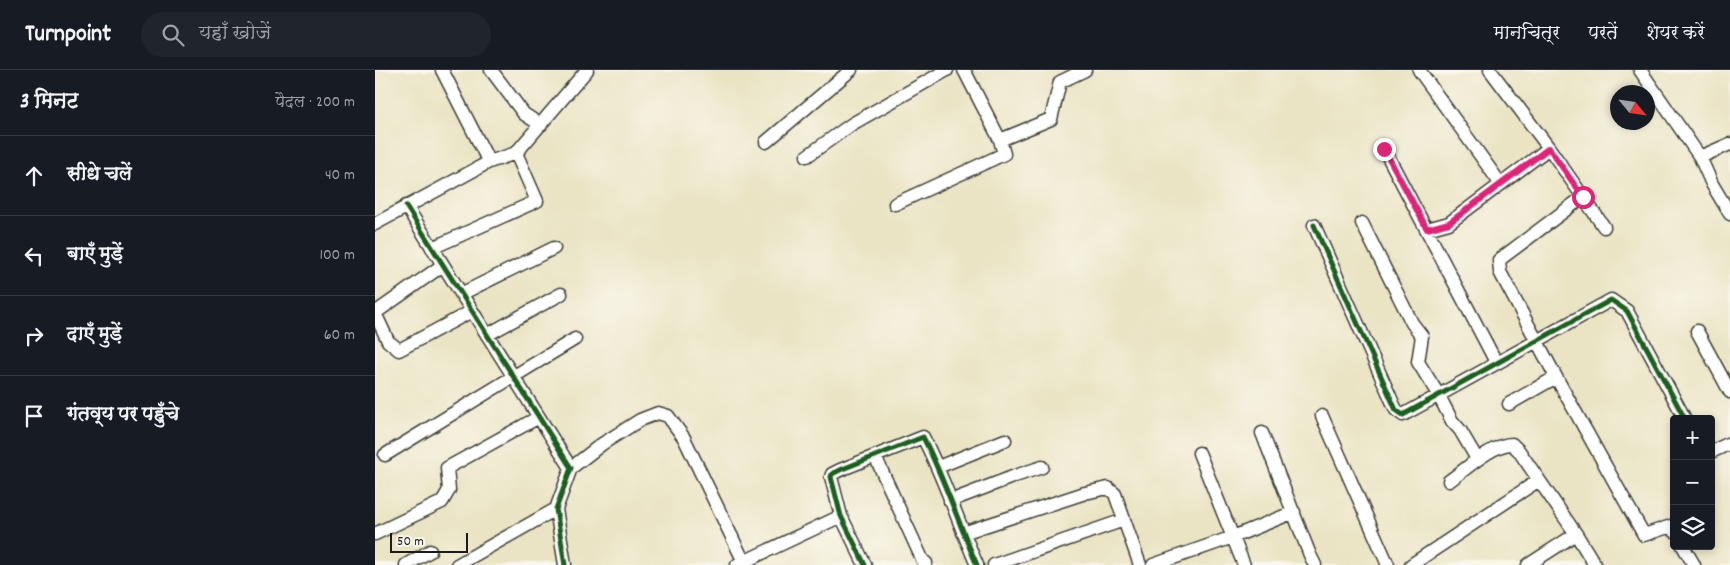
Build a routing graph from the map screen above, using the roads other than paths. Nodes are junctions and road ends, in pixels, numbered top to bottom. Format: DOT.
graph roads {
  1 [pos="443,70"];
  2 [pos="491,70"];
  3 [pos="587,70"];
  4 [pos="851,70"];
  5 [pos="947,70"];
  6 [pos="964,70"];
  7 [pos="1085,70"];
  8 [pos="1419,70"];
  9 [pos="1490,70"];
  10 [pos="1640,70"];
  11 [pos="541,124"];
  12 [pos="1000,140"];
  13 [pos="766,142"];
  14 [pos="1730,144"];
  15 [pos="1549,148"];
  16 [pos="1384,149"];
  17 [pos="516,153"];
  18 [pos="807,156"];
  19 [pos="1700,157"];
  20 [pos="489,162"];
  21 [pos="1500,183"];
  22 [pos="1583,197"];
  23 [pos="895,204"];
  24 [pos="405,206"];
  25 [pos="1730,214"];
  26 [pos="1362,223"];
  27 [pos="375,224"];
  28 [pos="1314,225"];
  29 [pos="1604,227"];
  30 [pos="1427,229"];
  31 [pos="432,248"];
  32 [pos="554,248"];
  33 [pos="443,265"];
  34 [pos="461,294"];
  35 [pos="561,294"];
  36 [pos="472,310"];
  37 [pos="1697,331"];
  38 [pos="487,334"];
  39 [pos="575,339"];
  40 [pos="1537,342"];
  41 [pos="1495,362"];
  42 [pos="514,376"];
  43 [pos="1556,377"];
  44 [pos="1730,392"];
  45 [pos="1438,394"];
  46 [pos="1509,404"];
  47 [pos="1683,415"];
  48 [pos="1322,416"];
  49 [pos="539,417"];
  50 [pos="1262,433"];
  51 [pos="1005,440"];
  52 [pos="1730,443"];
  53 [pos="1715,450"];
  54 [pos="1199,453"];
  55 [pos="385,455"];
  56 [pos="875,456"];
  57 [pos="1477,459"];
  58 [pos="938,467"];
  59 [pos="1042,467"];
  60 [pos="571,468"];
  61 [pos="1539,480"];
  62 [pos="1449,481"];
  63 [pos="950,501"];
  64 [pos="555,509"];
  65 [pos="1294,512"];
  66 [pos="841,516"];
  67 [pos="1124,520"];
  68 [pos="1670,526"];
  69 [pos="963,533"];
  70 [pos="375,534"];
  71 [pos="1576,534"];
  72 [pos="1233,537"];
  73 [pos="1685,550"];
  74 [pos="430,551"];
  75 [pos="741,563"];
  76 [pos="926,563"];
  77 [pos="406,565"];
  78 [pos="457,565"];
  79 [pos="565,565"];
  80 [pos="865,565"];
  81 [pos="977,565"];
  82 [pos="995,565"];
  83 [pos="1140,565"];
  84 [pos="1153,565"];
  85 [pos="1244,565"];
  86 [pos="1315,565"];
  87 [pos="1388,565"];
  88 [pos="1411,565"];
  89 [pos="1529,565"];
  90 [pos="1595,565"];
  91 [pos="1694,565"];
  1 -- 20 [label="street"];
  2 -- 11 [label="street"];
  3 -- 11 [label="street"];
  4 -- 13 [label="street"];
  5 -- 18 [label="street"];
  6 -- 12 [label="street"];
  7 -- 12 [label="street"];
  8 -- 21 [label="street"];
  9 -- 15 [label="street"];
  10 -- 19 [label="street"];
  11 -- 17 [label="street"];
  12 -- 23 [label="street"];
  14 -- 19 [label="street"];
  15 -- 21 [label="street"];
  15 -- 22 [label="street"];
  16 -- 30 [label="street"];
  17 -- 20 [label="street"];
  17 -- 31 [label="street"];
  19 -- 25 [label="street"];
  20 -- 24 [label="street"];
  21 -- 30 [label="street"];
  22 -- 29 [label="street"];
  22 -- 40 [label="street"];
  24 -- 27 [label="street"];
  24 -- 31 [label="street"];
  26 -- 45 [label="street"];
  28 -- 45 [label="street"];
  30 -- 41 [label="street"];
  31 -- 33 [label="street"];
  32 -- 34 [label="street"];
  33 -- 34 [label="street"];
  33 -- 36 [label="street"];
  34 -- 36 [label="street"];
  35 -- 38 [label="street"];
  36 -- 38 [label="street"];
  37 -- 44 [label="street"];
  38 -- 42 [label="street"];
  39 -- 42 [label="street"];
  40 -- 41 [label="street"];
  40 -- 43 [label="street"];
  40 -- 47 [label="street"];
  41 -- 45 [label="street"];
  42 -- 49 [label="street"];
  42 -- 55 [label="street"];
  43 -- 46 [label="street"];
  43 -- 68 [label="street"];
  45 -- 57 [label="street"];
  48 -- 87 [label="street"];
  49 -- 60 [label="street"];
  49 -- 70 [label="street"];
  50 -- 65 [label="street"];
  51 -- 58 [label="street"];
  52 -- 53 [label="street"];
  54 -- 72 [label="street"];
  56 -- 58 [label="street"];
  56 -- 66 [label="street"];
  56 -- 76 [label="street"];
  57 -- 61 [label="street"];
  57 -- 62 [label="street"];
  58 -- 63 [label="street"];
  59 -- 63 [label="street"];
  60 -- 64 [label="street"];
  60 -- 75 [label="street"];
  61 -- 71 [label="street"];
  61 -- 88 [label="street"];
  63 -- 69 [label="street"];
  64 -- 78 [label="street"];
  64 -- 79 [label="street"];
  65 -- 72 [label="street"];
  65 -- 86 [label="street"];
  66 -- 75 [label="street"];
  66 -- 80 [label="street"];
  67 -- 69 [label="street"];
  67 -- 82 [label="street"];
  67 -- 83 [label="street"];
  69 -- 81 [label="street"];
  71 -- 89 [label="street"];
  71 -- 90 [label="street"];
  72 -- 84 [label="street"];
  72 -- 85 [label="street"];
  73 -- 91 [label="street"];
  74 -- 77 [label="street"];
}
